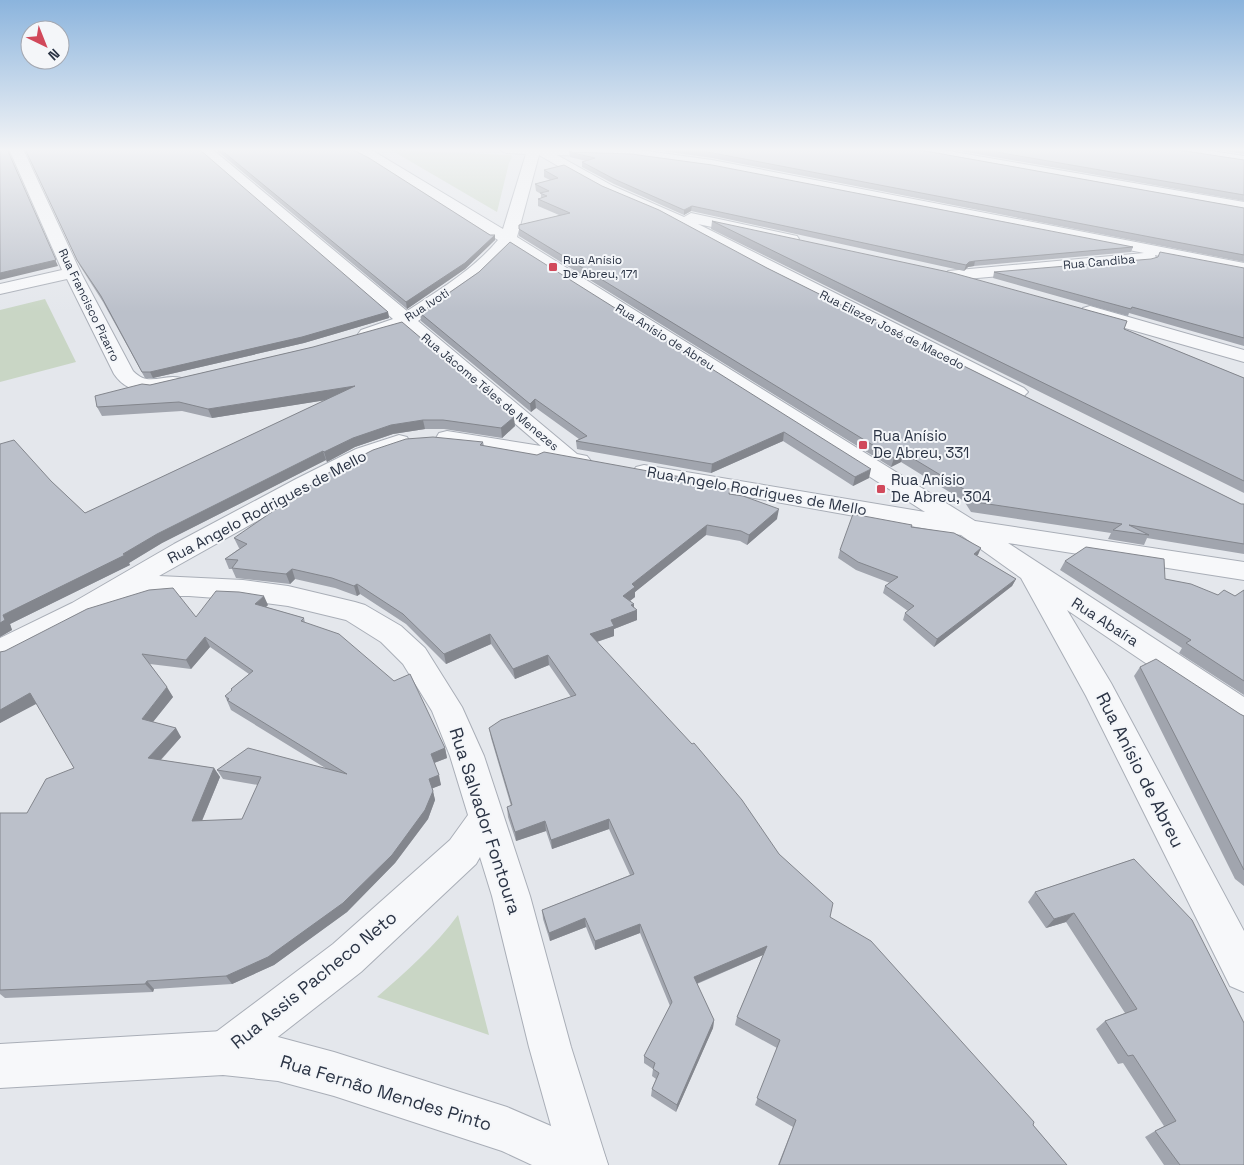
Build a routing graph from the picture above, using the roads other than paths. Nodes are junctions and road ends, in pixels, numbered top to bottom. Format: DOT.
graph roads {
  1 [pos="41,203"];
  2 [pos="268,203"];
  3 [pos="449,203"];
  4 [pos="520,203"];
  5 [pos="642,203"];
  6 [pos="914,203"];
  7 [pos="1223,203"];
  8 [pos="1244,207"];
  9 [pos="665,213"];
  10 [pos="508,239"];
  11 [pos="811,244"];
  12 [pos="1235,250"];
  13 [pos="1178,255"];
  14 [pos="1244,268"];
  15 [pos="934,271"];
  16 [pos="72,273"];
  17 [pos="954,275"];
  18 [pos="0,289"];
  19 [pos="1006,289"];
  20 [pos="1072,307"];
  21 [pos="405,321"];
  22 [pos="354,338"];
  23 [pos="1185,339"];
  24 [pos="1244,356"];
  25 [pos="1244,373"];
  26 [pos="190,378"];
  27 [pos="1031,399"];
  28 [pos="570,459"];
  29 [pos="968,528"];
  30 [pos="1030,571"];
  31 [pos="1244,571"];
  32 [pos="124,586"];
  33 [pos="0,652"];
  34 [pos="1244,713"];
  35 [pos="486,818"];
  36 [pos="1244,972"];
  37 [pos="223,1053"];
  38 [pos="0,1066"];
  39 [pos="585,1165"];
  1 -- 16 [label="street, Rua Francisco Pizarro"];
  2 -- 21 [label="street, Rua Jácome Téles de Menezes"];
  3 -- 10 [label="street, Rua Anísio de Abreu"];
  4 -- 10 [label="street, Rua Ivoti"];
  5 -- 9 [label="street, Rua Eliezer José de Macedo"];
  6 -- 13 [label="street"];
  7 -- 8 [label="street"];
  9 -- 11 [label="street"];
  9 -- 27 [label="street, Rua Eliezer José de Macedo"];
  10 -- 21 [label="street, Rua Ivoti"];
  10 -- 29 [label="street, Rua Anísio de Abreu"];
  12 -- 13 [label="street, Rua Candiba"];
  13 -- 14 [label="street"];
  13 -- 17 [label="street, Rua Candiba"];
  15 -- 17 [label="street"];
  16 -- 18 [label="street"];
  16 -- 26 [label="street, Rua Francisco Pizarro"];
  17 -- 19 [label="street"];
  20 -- 23 [label="street"];
  21 -- 22 [label="street, Rua Ivoti"];
  21 -- 28 [label="street, Rua Jácome Téles de Menezes"];
  23 -- 24 [label="street"];
  23 -- 25 [label="street"];
  28 -- 29 [label="street, Rua Angelo Rodrigues de Mello"];
  28 -- 32 [label="street, Rua Angelo Rodrigues de Mello"];
  29 -- 30 [label="street, Rua Abaíra"];
  29 -- 31 [label="street, Rua Angelo Rodrigues de Mello"];
  30 -- 34 [label="street, Rua Abaíra"];
  30 -- 36 [label="street, Rua Anísio de Abreu"];
  32 -- 33 [label="street, Rua Salvador Fontoura"];
  32 -- 35 [label="street, Rua Salvador Fontoura"];
  35 -- 37 [label="street, Rua Assis Pacheco Neto"];
  35 -- 39 [label="street, Rua Salvador Fontoura"];
  37 -- 38 [label="street, Rua Fernão Mendes Pinto"];
  37 -- 39 [label="street, Rua Fernão Mendes Pinto"];
}
